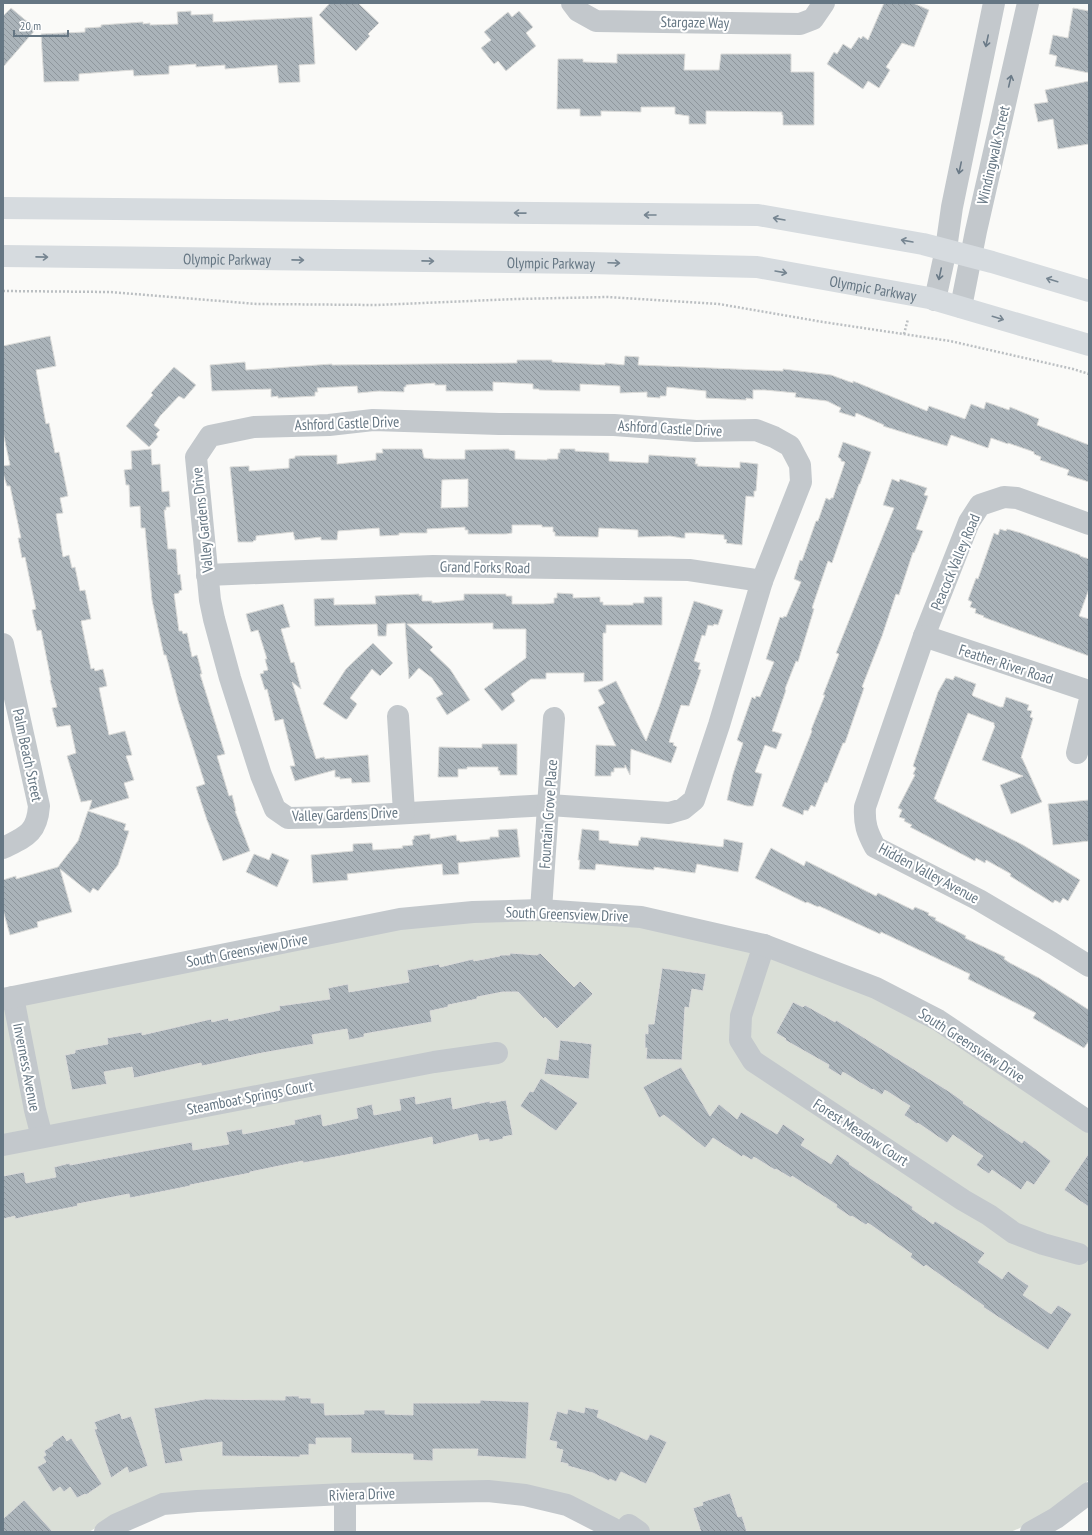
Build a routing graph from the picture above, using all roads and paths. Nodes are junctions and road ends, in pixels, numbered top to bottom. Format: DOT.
graph roads {
  1 [pos="994,3"];
  2 [pos="1028,3"];
  3 [pos="575,7"];
  4 [pos="818,11"];
  5 [pos="3,208"];
  6 [pos="946,249"];
  7 [pos="3,256"];
  8 [pos="971,256"];
  9 [pos="3,291"];
  10 [pos="1089,291"];
  11 [pos="935,300"];
  12 [pos="961,306"];
  13 [pos="908,319"];
  14 [pos="904,334"];
  15 [pos="1089,345"];
  16 [pos="1089,374"];
  17 [pos="205,444"];
  18 [pos="1089,524"];
  19 [pos="207,575"];
  20 [pos="762,580"];
  21 [pos="924,636"];
  22 [pos="3,644"];
  23 [pos="1089,691"];
  24 [pos="1089,703"];
  25 [pos="398,716"];
  26 [pos="554,718"];
  27 [pos="1077,753"];
  28 [pos="703,775"];
  29 [pos="549,804"];
  30 [pos="404,812"];
  31 [pos="3,848"];
  32 [pos="541,910"];
  33 [pos="764,945"];
  34 [pos="1089,966"];
  35 [pos="8,998"];
  36 [pos="497,1053"];
  37 [pos="1089,1122"];
  38 [pos="42,1137"];
  39 [pos="3,1145"];
  40 [pos="1079,1254"];
  41 [pos="1089,1493"];
  42 [pos="346,1494"];
  43 [pos="105,1532"];
  44 [pos="345,1532"];
  45 [pos="617,1532"];
  46 [pos="623,1532"];
  47 [pos="639,1532"];
  48 [pos="1031,1532"];
  1 -- 6 [label="street, Windingwalk Street, one-way"];
  8 -- 2 [label="street, Windingwalk Street, one-way"];
  3 -- 4 [label="street, Stargaze Way"];
  6 -- 5 [label="main road, one-way"];
  6 -- 8 [label="main road"];
  6 -- 11 [label="street, Windingwalk Street, one-way"];
  7 -- 11 [label="main road, Olympic Parkway, one-way"];
  10 -- 8 [label="main road, one-way"];
  8 -- 12 [label="street, Windingwalk Street"];
  9 -- 14 [label="path"];
  11 -- 12 [label="main road, Olympic Parkway"];
  12 -- 15 [label="main road, Olympic Parkway, one-way"];
  13 -- 14 [label="path"];
  14 -- 16 [label="path"];
  17 -- 19 [label="street, Valley Gardens Drive"];
  17 -- 20 [label="street, Ashford Castle Drive"];
  18 -- 21 [label="street, Peacock Valley Road"];
  19 -- 20 [label="street, Grand Forks Road"];
  19 -- 30 [label="street, Valley Gardens Drive"];
  20 -- 28 [label="street, Ashford Castle Drive"];
  21 -- 23 [label="street, Feather River Road"];
  21 -- 34 [label="street, Hidden Valley Avenue"];
  22 -- 31 [label="street, Palm Beach Street"];
  24 -- 27 [label="street"];
  25 -- 30 [label="street"];
  26 -- 29 [label="street, Fountain Grove Place"];
  28 -- 29 [label="street, Valley Gardens Drive"];
  29 -- 30 [label="street, Valley Gardens Drive"];
  29 -- 32 [label="street, Fountain Grove Place"];
  32 -- 33 [label="street, South Greensview Drive"];
  32 -- 35 [label="street, South Greensview Drive"];
  33 -- 37 [label="street, South Greensview Drive"];
  33 -- 40 [label="street, Forest Meadow Court"];
  35 -- 38 [label="street, Inverness Avenue"];
  36 -- 38 [label="street, Steamboat Springs Court"];
  38 -- 39 [label="street, Steamboat Springs Court"];
  41 -- 48 [label="street"];
  42 -- 43 [label="street, Riviera Drive"];
  42 -- 44 [label="street"];
  42 -- 45 [label="street, Riviera Drive"];
  46 -- 47 [label="street"];
}
